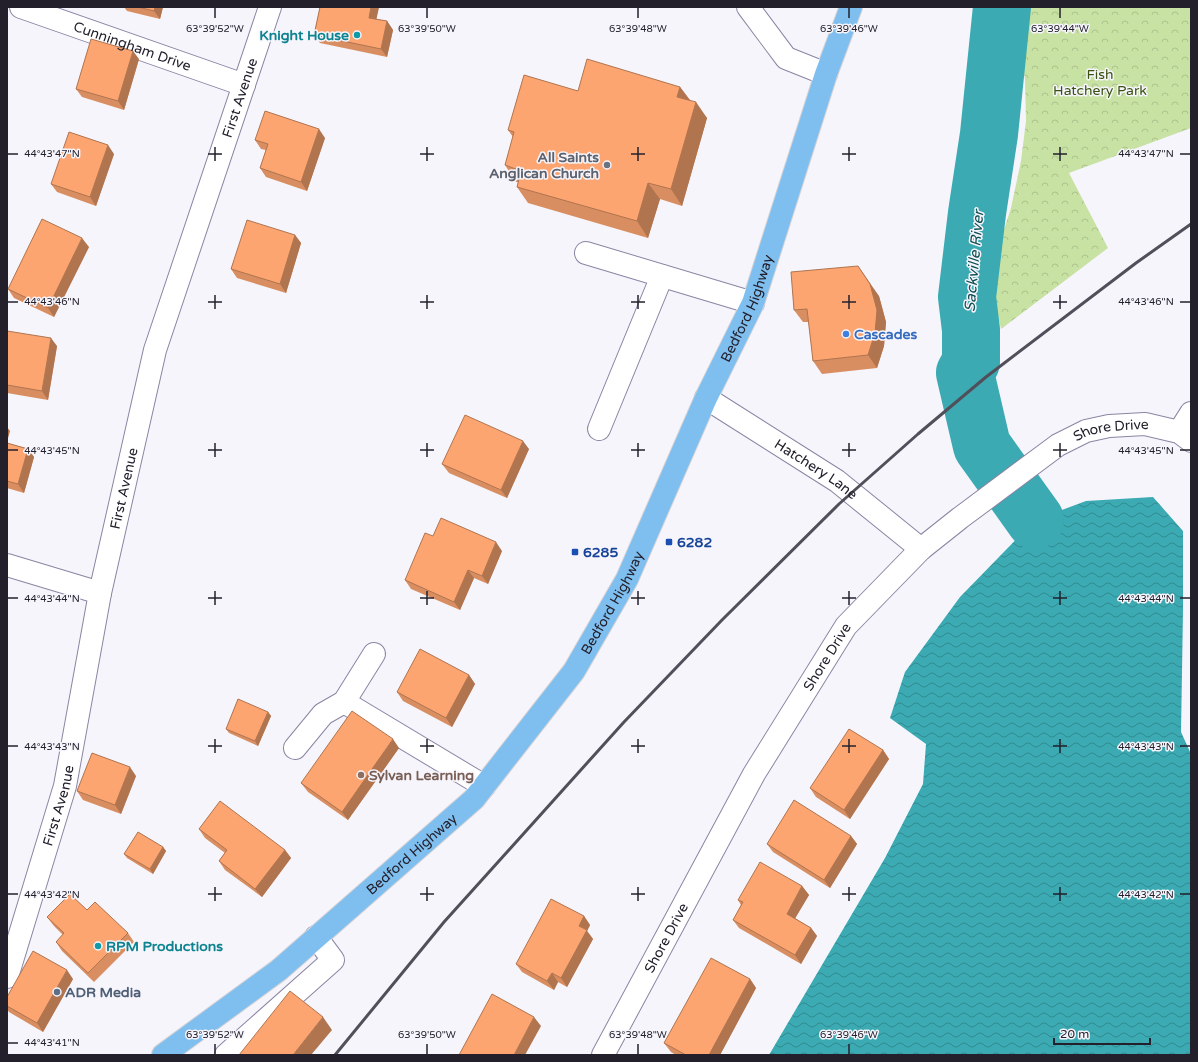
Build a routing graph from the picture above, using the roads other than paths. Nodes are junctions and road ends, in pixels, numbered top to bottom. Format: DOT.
graph roads {
  1 [pos="21,7"];
  2 [pos="270,7"];
  3 [pos="748,7"];
  4 [pos="851,7"];
  5 [pos="826,74"];
  6 [pos="244,85"];
  7 [pos="586,253"];
  8 [pos="662,276"];
  9 [pos="754,303"];
  10 [pos="706,398"];
  11 [pos="1191,413"];
  12 [pos="599,429"];
  13 [pos="1185,437"];
  14 [pos="921,549"];
  15 [pos="7,565"];
  16 [pos="100,593"];
  17 [pos="374,654"];
  18 [pos="344,702"];
  19 [pos="295,748"];
  20 [pos="484,786"];
  21 [pos="316,937"];
  22 [pos="7,978"];
  23 [pos="163,1055"];
  24 [pos="226,1055"];
  25 [pos="603,1055"];
  1 -- 6 [label="street, Cunningham Drive"];
  2 -- 6 [label="street, First Avenue"];
  3 -- 5 [label="street"];
  4 -- 5 [label="main road, Bedford Highway"];
  5 -- 9 [label="main road, Bedford Highway"];
  6 -- 16 [label="street, First Avenue"];
  7 -- 8 [label="street"];
  8 -- 9 [label="street"];
  8 -- 12 [label="street"];
  9 -- 10 [label="main road, Bedford Highway"];
  10 -- 14 [label="street, Hatchery Lane"];
  10 -- 20 [label="main road, Bedford Highway"];
  11 -- 13 [label="street"];
  13 -- 14 [label="street, Shore Drive"];
  14 -- 25 [label="street, Shore Drive"];
  15 -- 16 [label="street"];
  16 -- 22 [label="street, First Avenue"];
  17 -- 18 [label="street"];
  18 -- 19 [label="street"];
  18 -- 20 [label="street"];
  20 -- 21 [label="main road, Bedford Highway"];
  21 -- 23 [label="main road, Bedford Highway"];
  21 -- 24 [label="street"];
}
